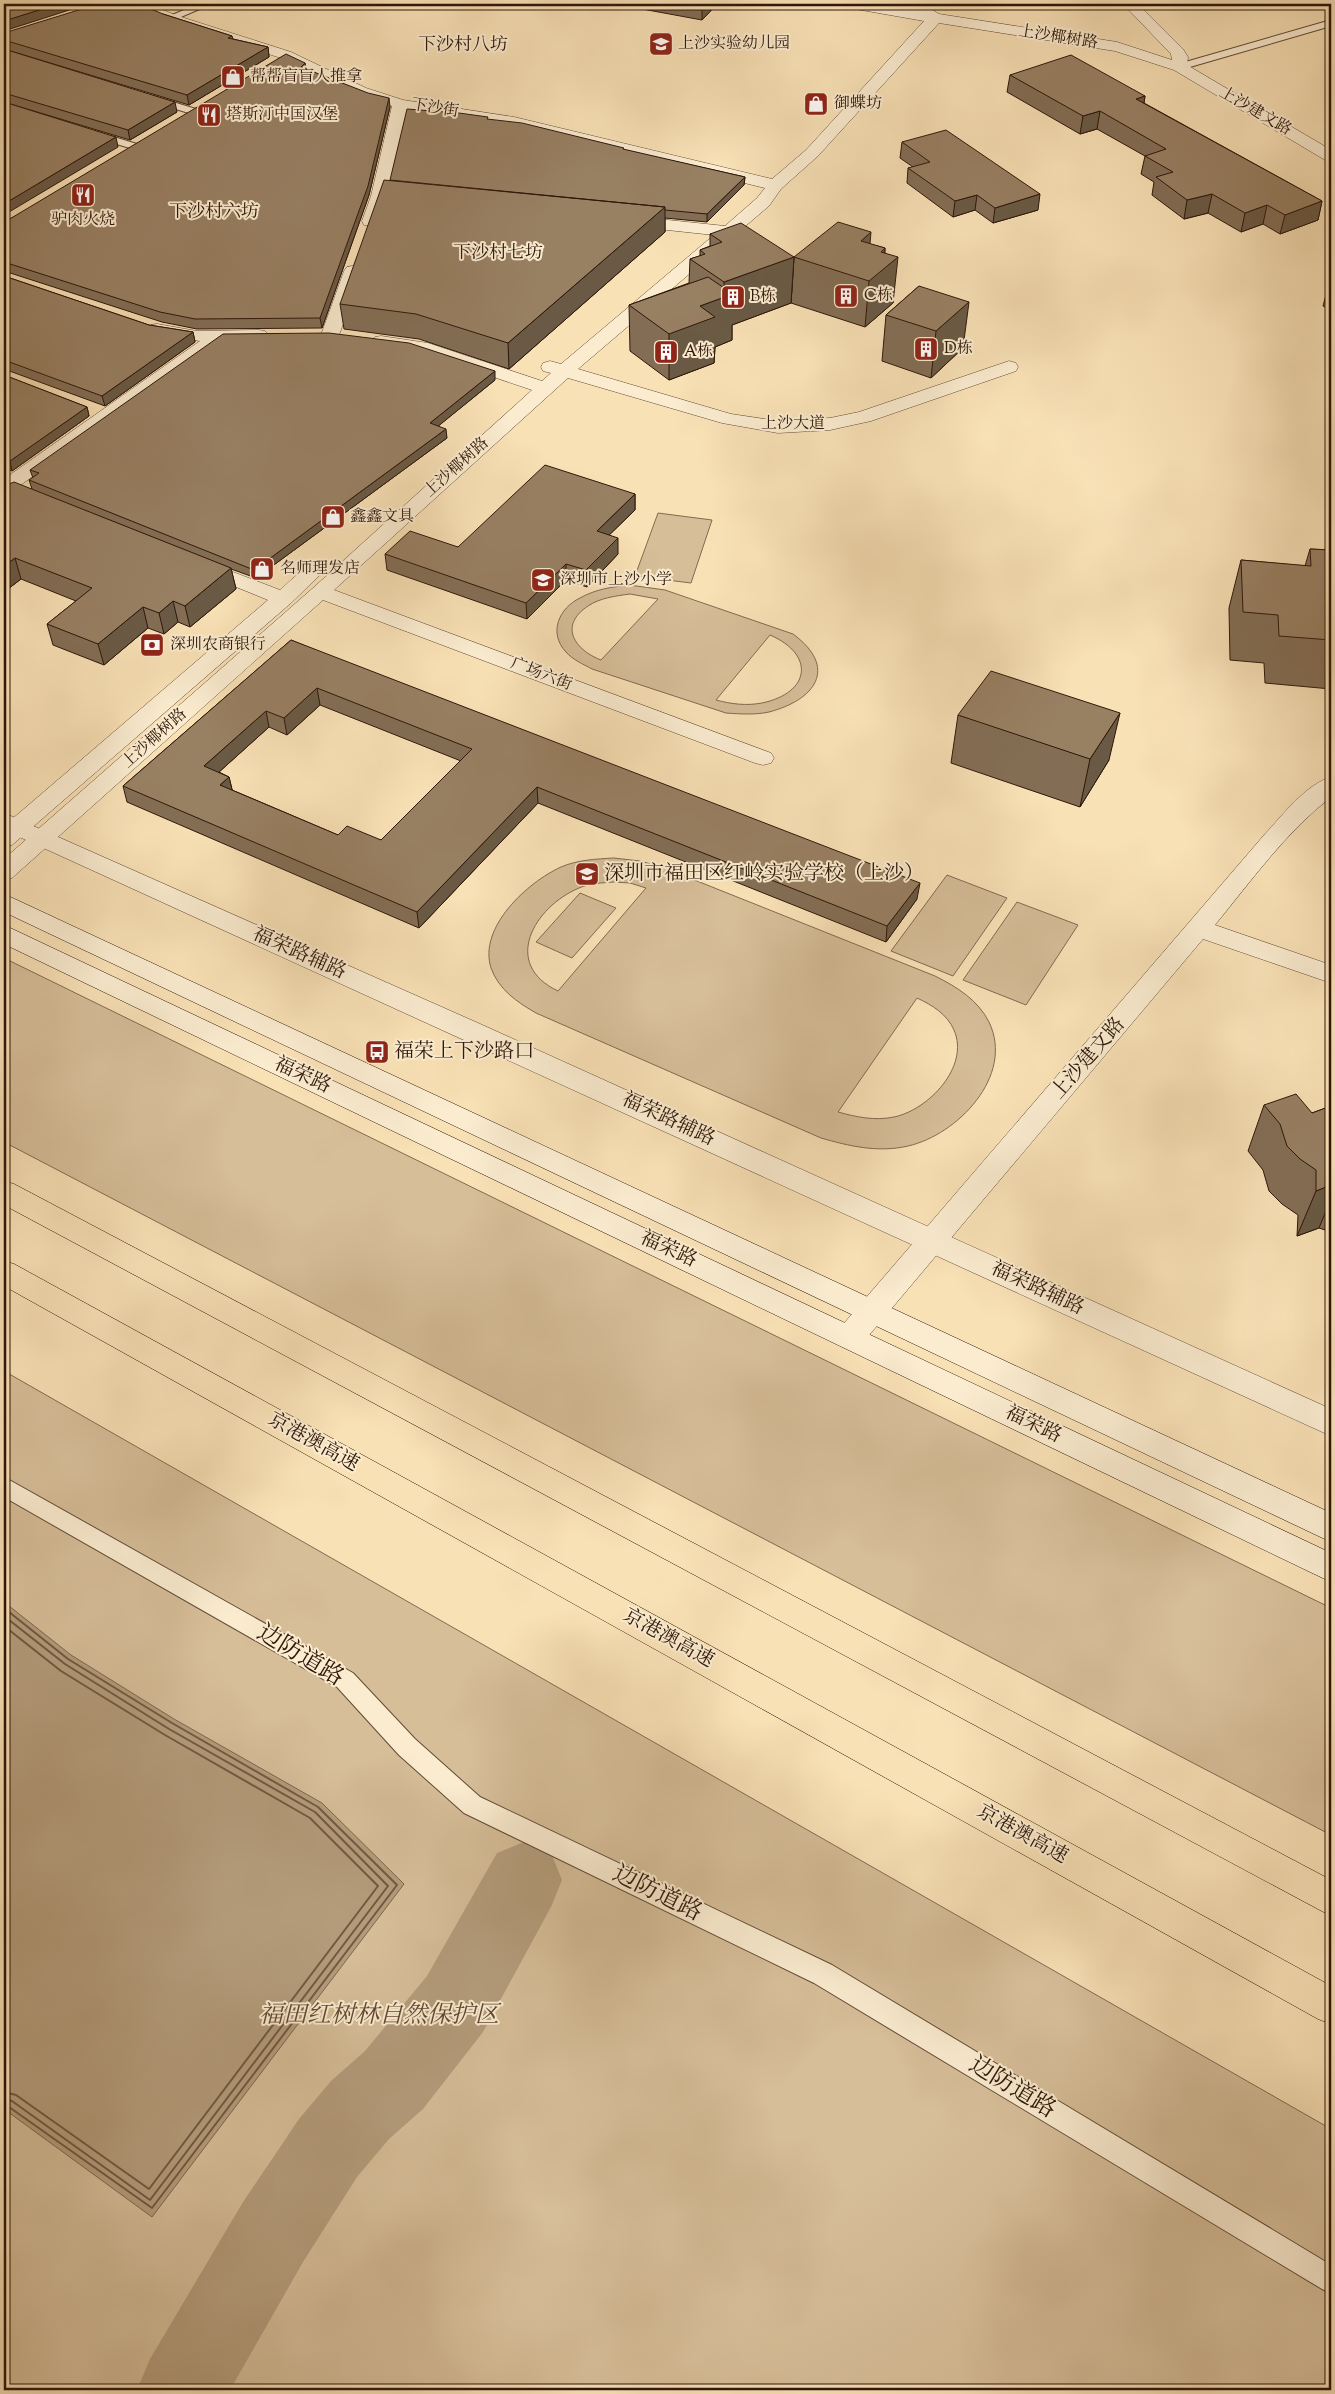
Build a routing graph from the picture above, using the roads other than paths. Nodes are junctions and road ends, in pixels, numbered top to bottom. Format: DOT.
graph roads {
  1 [pos="137,4"];
  2 [pos="206,4"];
  3 [pos="850,4"];
  4 [pos="913,4"];
  5 [pos="1130,4"];
  6 [pos="170,18"];
  7 [pos="935,18"];
  8 [pos="1331,23"];
  9 [pos="286,55"];
  10 [pos="269,65"];
  11 [pos="1179,67"];
  12 [pos="145,96"];
  13 [pos="209,101"];
  14 [pos="400,104"];
  15 [pos="192,111"];
  16 [pos="175,121"];
  17 [pos="87,132"];
  18 [pos="150,136"];
  19 [pos="133,146"];
  20 [pos="117,156"];
  21 [pos="1331,157"];
  22 [pos="775,185"];
  23 [pos="379,196"];
  24 [pos="399,198"];
  25 [pos="613,219"];
  26 [pos="720,230"];
  27 [pos="366,233"];
  28 [pos="360,252"];
  29 [pos="140,323"];
  30 [pos="330,334"];
  31 [pos="275,335"];
  32 [pos="312,335"];
  33 [pos="220,336"];
  34 [pos="546,366"];
  35 [pos="1009,367"];
  36 [pos="565,372"];
  37 [pos="536,385"];
  38 [pos="14,493"];
  39 [pos="184,558"];
  40 [pos="320,592"];
  41 [pos="284,598"];
  42 [pos="763,758"];
  43 [pos="1331,785"];
  44 [pos="8,829"];
  45 [pos="42,839"];
  46 [pos="4,872"];
  47 [pos="4,902"];
  48 [pos="1200,928"];
  49 [pos="4,934"];
  50 [pos="1331,974"];
  51 [pos="4,1192"];
  52 [pos="932,1241"];
  53 [pos="4,1272"];
  54 [pos="871,1311"];
  55 [pos="850,1337"];
  56 [pos="1331,1424"];
  57 [pos="4,1486"];
  58 [pos="1331,1528"];
  59 [pos="1331,1568"];
  60 [pos="1331,1899"];
  61 [pos="1331,2006"];
  62 [pos="1331,2280"];
  1 -- 6 [label="street, 下沙街"];
  2 -- 6 [label="lane"];
  3 -- 7 [label="street"];
  4 -- 7 [label="street, 上沙椰树路"];
  5 -- 11 [label="street"];
  6 -- 9 [label="street, 下沙街"];
  7 -- 11 [label="street, 上沙椰树路"];
  7 -- 22 [label="street, 上沙椰树路"];
  8 -- 11 [label="lane"];
  9 -- 10 [label="street"];
  9 -- 14 [label="street, 下沙街"];
  11 -- 21 [label="street, 上沙建文路"];
  12 -- 15 [label="lane"];
  13 -- 15 [label="street"];
  14 -- 22 [label="street, 下沙街"];
  14 -- 23 [label="street"];
  15 -- 16 [label="street"];
  17 -- 19 [label="lane"];
  18 -- 19 [label="street"];
  19 -- 20 [label="street"];
  22 -- 26 [label="street, 上沙椰树路"];
  23 -- 24 [label="street"];
  23 -- 27 [label="street"];
  25 -- 26 [label="street"];
  26 -- 34 [label="street, 上沙椰树路"];
  26 -- 36 [label="street, 上沙椰树路"];
  28 -- 30 [label="street"];
  29 -- 33 [label="street"];
  30 -- 32 [label="street"];
  30 -- 37 [label="street"];
  31 -- 33 [label="street"];
  33 -- 38 [label="street"];
  34 -- 36 [label="street, 上沙大道"];
  34 -- 37 [label="street, 上沙椰树路"];
  35 -- 36 [label="street, 上沙大道"];
  36 -- 37 [label="street, 上沙椰树路"];
  37 -- 40 [label="street, 上沙椰树路"];
  37 -- 41 [label="street, 上沙椰树路"];
  39 -- 41 [label="street"];
  40 -- 42 [label="street, 广场六街"];
  40 -- 45 [label="street, 上沙椰树路"];
  41 -- 44 [label="street, 上沙椰树路"];
  43 -- 48 [label="street, 上沙建文路"];
  44 -- 45 [label="street, 福荣路辅路"];
  45 -- 46 [label="street, 上沙椰树路"];
  45 -- 52 [label="street, 福荣路辅路"];
  47 -- 54 [label="street, 福荣路"];
  48 -- 50 [label="street"];
  48 -- 52 [label="street, 上沙建文路"];
  49 -- 55 [label="street, 福荣路"];
  51 -- 60 [label="highway"];
  52 -- 54 [label="street, 上沙建文路"];
  52 -- 56 [label="street, 福荣路辅路"];
  53 -- 61 [label="highway, 京港澳高速"];
  54 -- 55 [label="street, 上沙建文路"];
  54 -- 58 [label="street, 福荣路"];
  55 -- 59 [label="street, 福荣路"];
  57 -- 62 [label="lane, 边防道路"];
}
